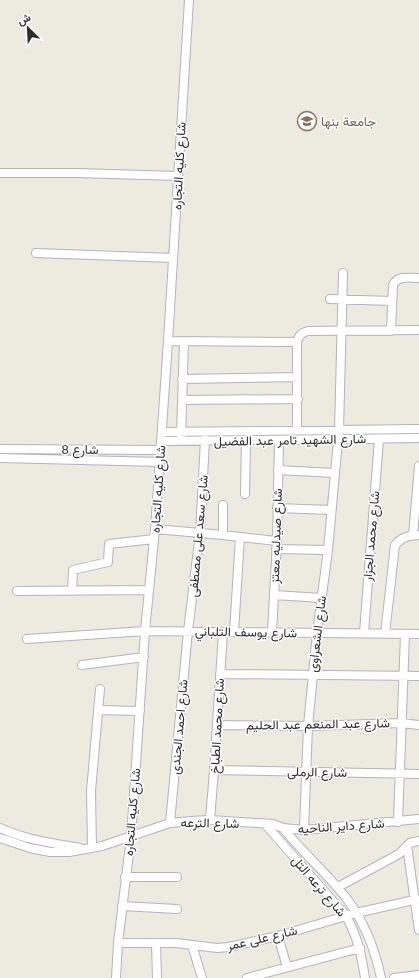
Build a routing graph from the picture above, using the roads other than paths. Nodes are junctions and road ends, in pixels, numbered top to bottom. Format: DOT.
graph roads {
  1 [pos="189,0"];
  2 [pos="0,176"];
  3 [pos="178,176"];
  4 [pos="36,253"];
  5 [pos="173,258"];
  6 [pos="343,273"];
  7 [pos="419,278"];
  8 [pos="330,299"];
  9 [pos="342,300"];
  10 [pos="392,301"];
  11 [pos="419,330"];
  12 [pos="342,331"];
  13 [pos="391,331"];
  14 [pos="168,342"];
  15 [pos="184,342"];
  16 [pos="297,342"];
  17 [pos="298,376"];
  18 [pos="182,379"];
  19 [pos="298,399"];
  20 [pos="182,400"];
  21 [pos="419,429"];
  22 [pos="297,430"];
  23 [pos="338,430"];
  24 [pos="181,431"];
  25 [pos="162,432"];
  26 [pos="419,438"];
  27 [pos="338,439"];
  28 [pos="379,439"];
  29 [pos="205,440"];
  30 [pos="246,440"];
  31 [pos="279,440"];
  32 [pos="161,441"];
  33 [pos="181,441"];
  34 [pos="0,449"];
  35 [pos="160,450"];
  36 [pos="0,458"];
  37 [pos="160,462"];
  38 [pos="419,466"];
  39 [pos="278,470"];
  40 [pos="334,473"];
  41 [pos="245,494"];
  42 [pos="223,505"];
  43 [pos="278,508"];
  44 [pos="331,510"];
  45 [pos="155,529"];
  46 [pos="200,533"];
  47 [pos="223,535"];
  48 [pos="416,535"];
  49 [pos="240,538"];
  50 [pos="154,539"];
  51 [pos="276,545"];
  52 [pos="328,550"];
  53 [pos="72,590"];
  54 [pos="149,590"];
  55 [pos="17,591"];
  56 [pos="274,595"];
  57 [pos="322,598"];
  58 [pos="145,631"];
  59 [pos="188,631"];
  60 [pos="223,632"];
  61 [pos="234,632"];
  62 [pos="272,632"];
  63 [pos="317,633"];
  64 [pos="364,634"];
  65 [pos="385,634"];
  66 [pos="405,634"];
  67 [pos="419,634"];
  68 [pos="27,639"];
  69 [pos="144,657"];
  70 [pos="82,666"];
  71 [pos="220,674"];
  72 [pos="312,675"];
  73 [pos="404,676"];
  74 [pos="419,676"];
  75 [pos="100,689"];
  76 [pos="98,710"];
  77 [pos="140,711"];
  78 [pos="402,723"];
  79 [pos="217,725"];
  80 [pos="419,725"];
  81 [pos="308,726"];
  82 [pos="214,770"];
  83 [pos="307,772"];
  84 [pos="399,773"];
  85 [pos="419,774"];
  86 [pos="419,819"];
  87 [pos="210,820"];
  88 [pos="398,822"];
  89 [pos="170,823"];
  90 [pos="265,824"];
  91 [pos="0,828"];
  92 [pos="283,828"];
  93 [pos="304,830"];
  94 [pos="131,836"];
  95 [pos="0,838"];
  96 [pos="292,839"];
  97 [pos="419,841"];
  98 [pos="407,846"];
  99 [pos="284,847"];
  100 [pos="89,849"];
  101 [pos="125,877"];
  102 [pos="177,877"];
  103 [pos="338,887"];
  104 [pos="417,900"];
  105 [pos="122,906"];
  106 [pos="177,909"];
  107 [pos="356,913"];
  108 [pos="346,916"];
  109 [pos="419,930"];
  110 [pos="278,936"];
  111 [pos="118,943"];
  112 [pos="156,943"];
  113 [pos="192,945"];
  114 [pos="360,948"];
  115 [pos="287,967"];
  116 [pos="419,975"];
  117 [pos="116,978"];
  118 [pos="158,978"];
  119 [pos="202,978"];
  120 [pos="247,978"];
  121 [pos="365,978"];
  122 [pos="381,978"];
  123 [pos="394,978"];
  1 -- 3 [label="street, شارع كليه التجاره"];
  2 -- 3 [label="street"];
  3 -- 5 [label="street, شارع كليه التجاره"];
  4 -- 5 [label="street"];
  5 -- 14 [label="street, شارع كليه التجاره"];
  6 -- 9 [label="street, شارع الشعراوى"];
  7 -- 10 [label="street"];
  8 -- 9 [label="street"];
  9 -- 10 [label="street"];
  9 -- 12 [label="street, شارع الشعراوى"];
  10 -- 13 [label="street"];
  11 -- 13 [label="street"];
  12 -- 13 [label="street"];
  12 -- 16 [label="street"];
  12 -- 23 [label="street, شارع الشعراوى"];
  14 -- 15 [label="street"];
  14 -- 25 [label="street, شارع كليه التجاره"];
  15 -- 16 [label="street"];
  15 -- 18 [label="street"];
  16 -- 17 [label="street"];
  17 -- 18 [label="street"];
  17 -- 19 [label="street"];
  18 -- 20 [label="street"];
  19 -- 20 [label="street"];
  19 -- 22 [label="street"];
  20 -- 24 [label="street"];
  21 -- 23 [label="street, شارع الشهيد تامر عبد الفضيل"];
  22 -- 23 [label="street, شارع الشهيد تامر عبد الفضيل"];
  22 -- 24 [label="street, شارع الشهيد تامر عبد الفضيل"];
  23 -- 27 [label="street, شارع الشعراوى"];
  24 -- 25 [label="street, شارع الشهيد تامر عبد الفضيل"];
  24 -- 33 [label="street"];
  25 -- 32 [label="street, شارع كليه التجاره"];
  26 -- 28 [label="street, شارع الشهيد تامر عبد الفضيل"];
  27 -- 28 [label="street, شارع الشهيد تامر عبد الفضيل"];
  27 -- 31 [label="street, شارع الشهيد تامر عبد الفضيل"];
  27 -- 40 [label="street, شارع الشعراوى"];
  28 -- 64 [label="street, شارع محمد الجزار"];
  29 -- 30 [label="street, شارع الشهيد تامر عبد الفضيل"];
  29 -- 33 [label="street, شارع الشهيد تامر عبد الفضيل"];
  29 -- 46 [label="street, شارع سعد على مصطفى"];
  30 -- 31 [label="street, شارع الشهيد تامر عبد الفضيل"];
  30 -- 41 [label="street"];
  31 -- 39 [label="street, شارع صيدليه معتز"];
  32 -- 33 [label="street, شارع الشهيد تامر عبد الفضيل"];
  32 -- 35 [label="street, شارع كليه التجاره"];
  34 -- 35 [label="street, شارع 8"];
  35 -- 37 [label="street, شارع كليه التجاره"];
  36 -- 37 [label="street, شارع 8"];
  37 -- 45 [label="street, شارع كليه التجاره"];
  38 -- 48 [label="street"];
  39 -- 40 [label="street"];
  39 -- 43 [label="street, شارع صيدليه معتز"];
  40 -- 44 [label="street, شارع الشعراوى"];
  42 -- 47 [label="street"];
  43 -- 44 [label="street"];
  43 -- 51 [label="street, شارع صيدليه معتز"];
  44 -- 52 [label="street, شارع الشعراوى"];
  45 -- 46 [label="street"];
  45 -- 50 [label="street, شارع كليه التجاره"];
  46 -- 47 [label="street"];
  46 -- 59 [label="street, شارع سعد على مصطفى"];
  47 -- 49 [label="street"];
  48 -- 65 [label="street"];
  49 -- 51 [label="street"];
  49 -- 61 [label="street"];
  50 -- 53 [label="street"];
  50 -- 54 [label="street, شارع كليه التجاره"];
  51 -- 52 [label="street"];
  51 -- 56 [label="street, شارع صيدليه معتز"];
  52 -- 57 [label="street, شارع الشعراوى"];
  53 -- 54 [label="street"];
  53 -- 55 [label="street"];
  54 -- 58 [label="street, شارع كليه التجاره"];
  56 -- 57 [label="street"];
  56 -- 62 [label="street, شارع صيدليه معتز"];
  57 -- 63 [label="street, شارع الشعراوى"];
  58 -- 59 [label="street, شارع يوسف التلباني"];
  58 -- 68 [label="street, شارع يوسف التلباني"];
  58 -- 69 [label="street, شارع كليه التجاره"];
  59 -- 60 [label="street, شارع يوسف التلباني"];
  59 -- 89 [label="street, شارع احمد الجندى"];
  60 -- 61 [label="street, شارع يوسف التلباني"];
  60 -- 71 [label="street, شارع محمد الطباخ"];
  61 -- 62 [label="street, شارع يوسف التلباني"];
  62 -- 63 [label="street, شارع يوسف التلباني"];
  63 -- 64 [label="street, شارع يوسف التلباني"];
  63 -- 72 [label="street, شارع الشعراوى"];
  64 -- 65 [label="street, شارع يوسف التلباني"];
  65 -- 66 [label="street, شارع يوسف التلباني"];
  66 -- 67 [label="street, شارع يوسف التلباني"];
  66 -- 73 [label="street"];
  69 -- 70 [label="street"];
  69 -- 77 [label="street, شارع كليه التجاره"];
  71 -- 72 [label="street"];
  71 -- 79 [label="street, شارع محمد الطباخ"];
  72 -- 73 [label="street"];
  72 -- 81 [label="street, شارع الشعراوى"];
  73 -- 74 [label="street"];
  73 -- 78 [label="street"];
  75 -- 76 [label="street"];
  76 -- 77 [label="street"];
  76 -- 100 [label="street"];
  77 -- 94 [label="street, شارع كليه التجاره"];
  78 -- 80 [label="street, شارع عبد المنعم عبد الحليم"];
  78 -- 81 [label="street, شارع عبد المنعم عبد الحليم"];
  78 -- 84 [label="street"];
  79 -- 81 [label="street, شارع عبد المنعم عبد الحليم"];
  79 -- 82 [label="street, شارع محمد الطباخ"];
  81 -- 83 [label="street, شارع الشعراوى"];
  82 -- 83 [label="street, شارع الرملى"];
  82 -- 87 [label="street, شارع محمد الطباخ"];
  83 -- 84 [label="street, شارع الرملى"];
  83 -- 93 [label="street, شارع الشعراوى"];
  84 -- 85 [label="street, شارع الرملى"];
  84 -- 88 [label="street"];
  86 -- 88 [label="street, شارع داير الناحيه"];
  87 -- 89 [label="street, شارع الترعه"];
  87 -- 90 [label="street, شارع الترعه"];
  88 -- 93 [label="street, شارع داير الناحيه"];
  89 -- 94 [label="street, شارع الترعه"];
  90 -- 92 [label="street, شارع داير الناحيه"];
  90 -- 99 [label="street, شارع ترعه التل"];
  91 -- 100 [label="street, شارع الترعه"];
  92 -- 93 [label="street, شارع داير الناحيه"];
  92 -- 96 [label="street, شارع ترعه التل"];
  94 -- 100 [label="street, شارع الترعه"];
  94 -- 101 [label="street, شارع كليه التجاره"];
  95 -- 100 [label="street, شارع الترعه"];
  96 -- 99 [label="street"];
  96 -- 103 [label="street, شارع ترعه التل"];
  97 -- 98 [label="street"];
  98 -- 103 [label="street"];
  98 -- 104 [label="street"];
  99 -- 108 [label="street, شارع ترعه التل"];
  101 -- 102 [label="street"];
  101 -- 105 [label="street, شارع كليه التجاره"];
  103 -- 107 [label="street, شارع ترعه التل"];
  104 -- 107 [label="street, شارع على عمر"];
  104 -- 109 [label="street"];
  105 -- 106 [label="street"];
  105 -- 111 [label="street, شارع كليه التجاره"];
  107 -- 108 [label="street, شارع على عمر"];
  107 -- 122 [label="street, شارع ترعه التل"];
  108 -- 110 [label="street, شارع على عمر"];
  108 -- 114 [label="street, شارع ترعه التل"];
  110 -- 113 [label="street, شارع على عمر"];
  110 -- 115 [label="street"];
  111 -- 112 [label="street, شارع على عمر"];
  111 -- 117 [label="street, شارع كليه التجاره"];
  112 -- 113 [label="street, شارع على عمر"];
  112 -- 118 [label="street"];
  113 -- 119 [label="street"];
  114 -- 115 [label="street"];
  114 -- 121 [label="street, شارع ترعه التل"];
  115 -- 120 [label="street"];
  116 -- 123 [label="street"];
}
